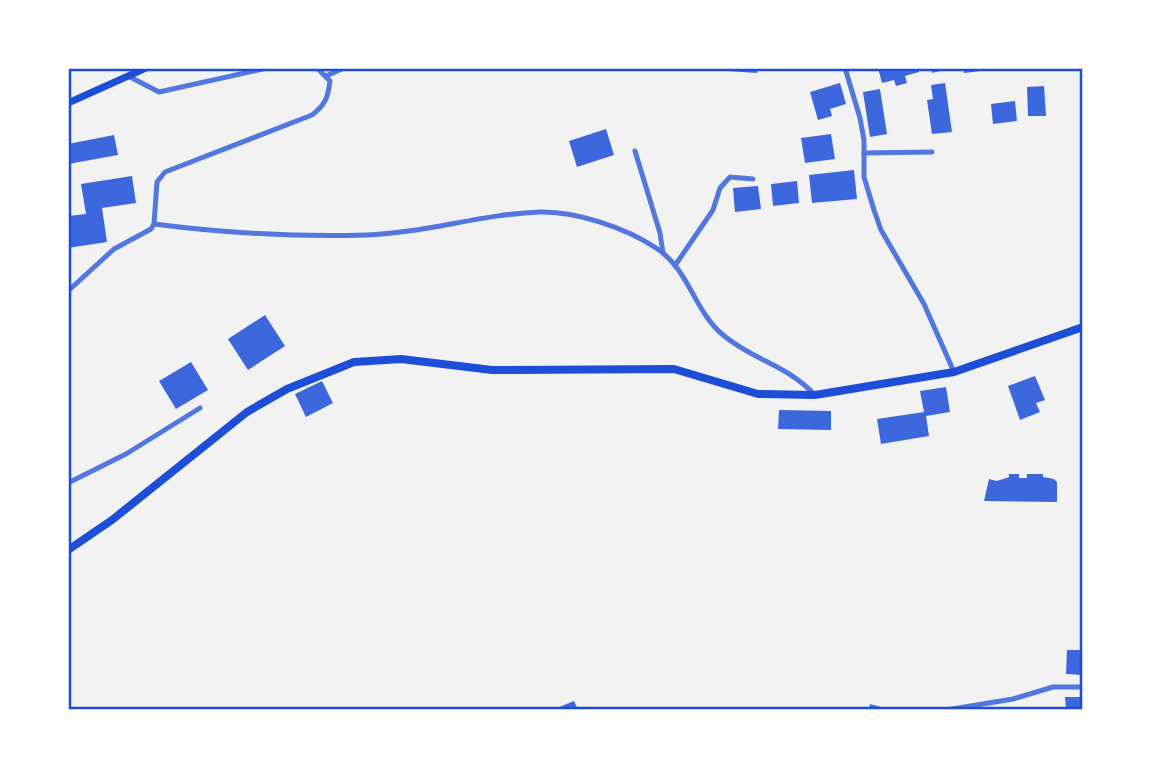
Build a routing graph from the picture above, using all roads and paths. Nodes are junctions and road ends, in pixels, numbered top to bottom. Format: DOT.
graph roads {
  1 [pos="146,68"];
  2 [pos="267,68"];
  3 [pos="317,68"];
  4 [pos="344,68"];
  5 [pos="845,68"];
  6 [pos="128,76"];
  7 [pos="326,76"];
  8 [pos="68,103"];
  9 [pos="635,151"];
  10 [pos="932,152"];
  11 [pos="864,153"];
  12 [pos="752,179"];
  13 [pos="154,224"];
  14 [pos="663,253"];
  15 [pos="676,264"];
  16 [pos="68,292"];
  17 [pos="1083,327"];
  18 [pos="954,372"];
  19 [pos="815,395"];
  20 [pos="200,408"];
  21 [pos="68,483"];
  22 [pos="68,550"];
  23 [pos="1083,687"];
  24 [pos="946,710"];
  1 -- 6 [label="main road"];
  2 -- 6 [label="street"];
  3 -- 7 [label="street"];
  4 -- 7 [label="street"];
  5 -- 11 [label="street"];
  6 -- 8 [label="main road"];
  7 -- 13 [label="street"];
  9 -- 14 [label="street"];
  10 -- 11 [label="street"];
  11 -- 18 [label="street"];
  12 -- 15 [label="street"];
  13 -- 14 [label="street"];
  13 -- 16 [label="street"];
  14 -- 15 [label="street"];
  15 -- 19 [label="street"];
  17 -- 18 [label="main road"];
  18 -- 19 [label="main road"];
  19 -- 22 [label="main road"];
  20 -- 21 [label="street"];
  23 -- 24 [label="street"];
}
